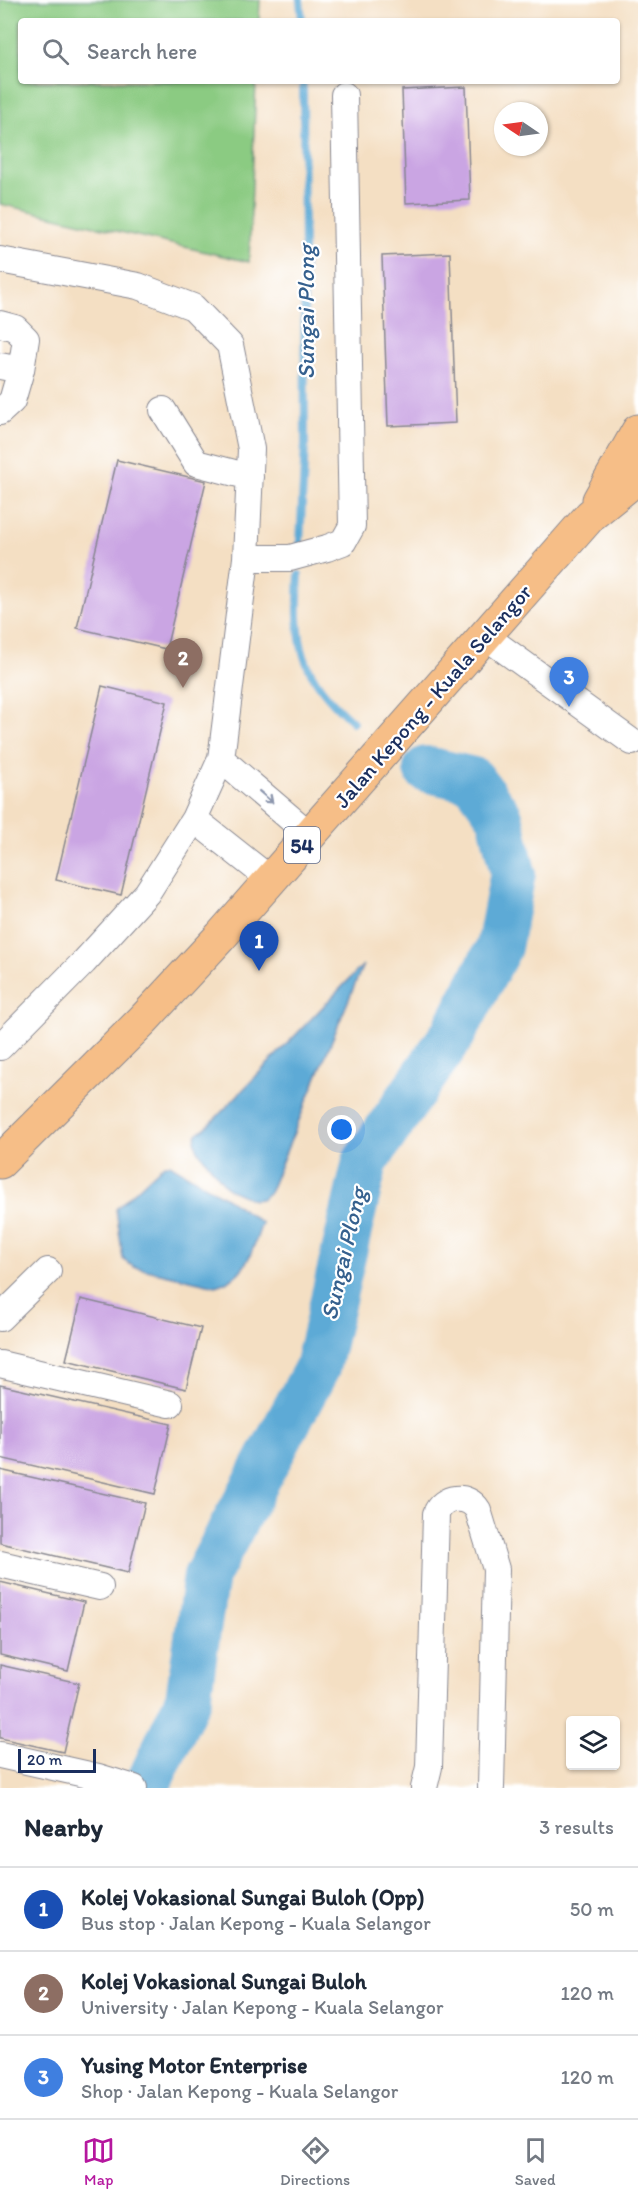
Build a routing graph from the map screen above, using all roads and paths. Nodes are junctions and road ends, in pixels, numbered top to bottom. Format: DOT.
graph roads {
  1 [pos="344,95"];
  2 [pos="0,260"];
  3 [pos="0,324"];
  4 [pos="10,368"];
  5 [pos="163,410"];
  6 [pos="0,412"];
  7 [pos="638,431"];
  8 [pos="250,477"];
  9 [pos="638,477"];
  10 [pos="591,515"];
  11 [pos="246,558"];
  12 [pos="485,636"];
  13 [pos="632,742"];
  14 [pos="221,759"];
  15 [pos="194,819"];
  16 [pos="311,836"];
  17 [pos="270,880"];
  18 [pos="0,1047"];
  19 [pos="0,1162"];
  20 [pos="48,1271"];
  21 [pos="0,1318"];
  22 [pos="0,1364"];
  23 [pos="170,1404"];
  24 [pos="0,1564"];
  25 [pos="100,1587"];
  26 [pos="0,1755"];
  27 [pos="134,1788"];
  28 [pos="424,1788"];
  29 [pos="491,1788"];
  1 -- 11 [label="street"];
  2 -- 8 [label="street"];
  3 -- 4 [label="street"];
  4 -- 6 [label="street"];
  5 -- 8 [label="street"];
  7 -- 10 [label="highway, Jalan Kepong - Kuala Selangor / 54"];
  8 -- 11 [label="street"];
  9 -- 10 [label="highway, Jalan Kepong - Kuala Selangor / 54"];
  10 -- 12 [label="highway, Jalan Kepong - Kuala Selangor / 54"];
  11 -- 14 [label="street"];
  12 -- 13 [label="street"];
  12 -- 16 [label="highway, Jalan Kepong - Kuala Selangor / 54"];
  14 -- 15 [label="street"];
  14 -- 16 [label="street, one-way"];
  15 -- 17 [label="street"];
  15 -- 18 [label="street"];
  16 -- 17 [label="highway, Jalan Kepong - Kuala Selangor / 54"];
  17 -- 19 [label="highway, Jalan Kepong - Kuala Selangor / 54"];
  20 -- 21 [label="street"];
  22 -- 23 [label="street"];
  24 -- 25 [label="street"];
  26 -- 27 [label="street"];
  28 -- 29 [label="street"];
}
